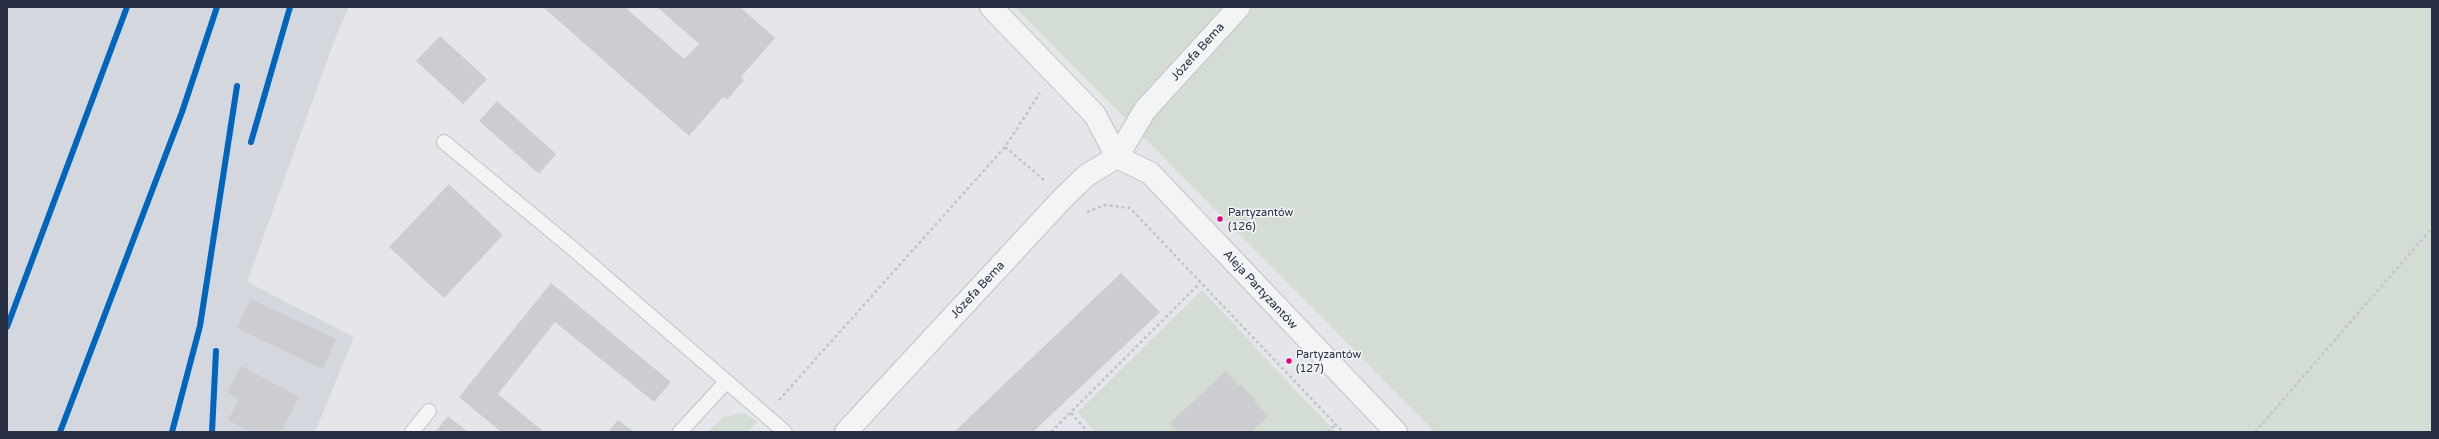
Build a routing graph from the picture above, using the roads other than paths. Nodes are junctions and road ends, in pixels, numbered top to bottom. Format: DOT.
graph roads {
  1 [pos="991,7"];
  2 [pos="1239,7"];
  3 [pos="444,142"];
  4 [pos="1117,158"];
  5 [pos="726,382"];
  6 [pos="429,411"];
  7 [pos="412,432"];
  8 [pos="680,432"];
  9 [pos="785,432"];
  10 [pos="846,432"];
  11 [pos="1396,432"];
  1 -- 4 [label="street"];
  2 -- 4 [label="street, Józefa Bema"];
  3 -- 5 [label="lane"];
  4 -- 10 [label="street, Józefa Bema"];
  4 -- 11 [label="street, Aleja Partyzantów"];
  5 -- 8 [label="lane"];
  5 -- 9 [label="lane"];
  6 -- 7 [label="lane"];
}
